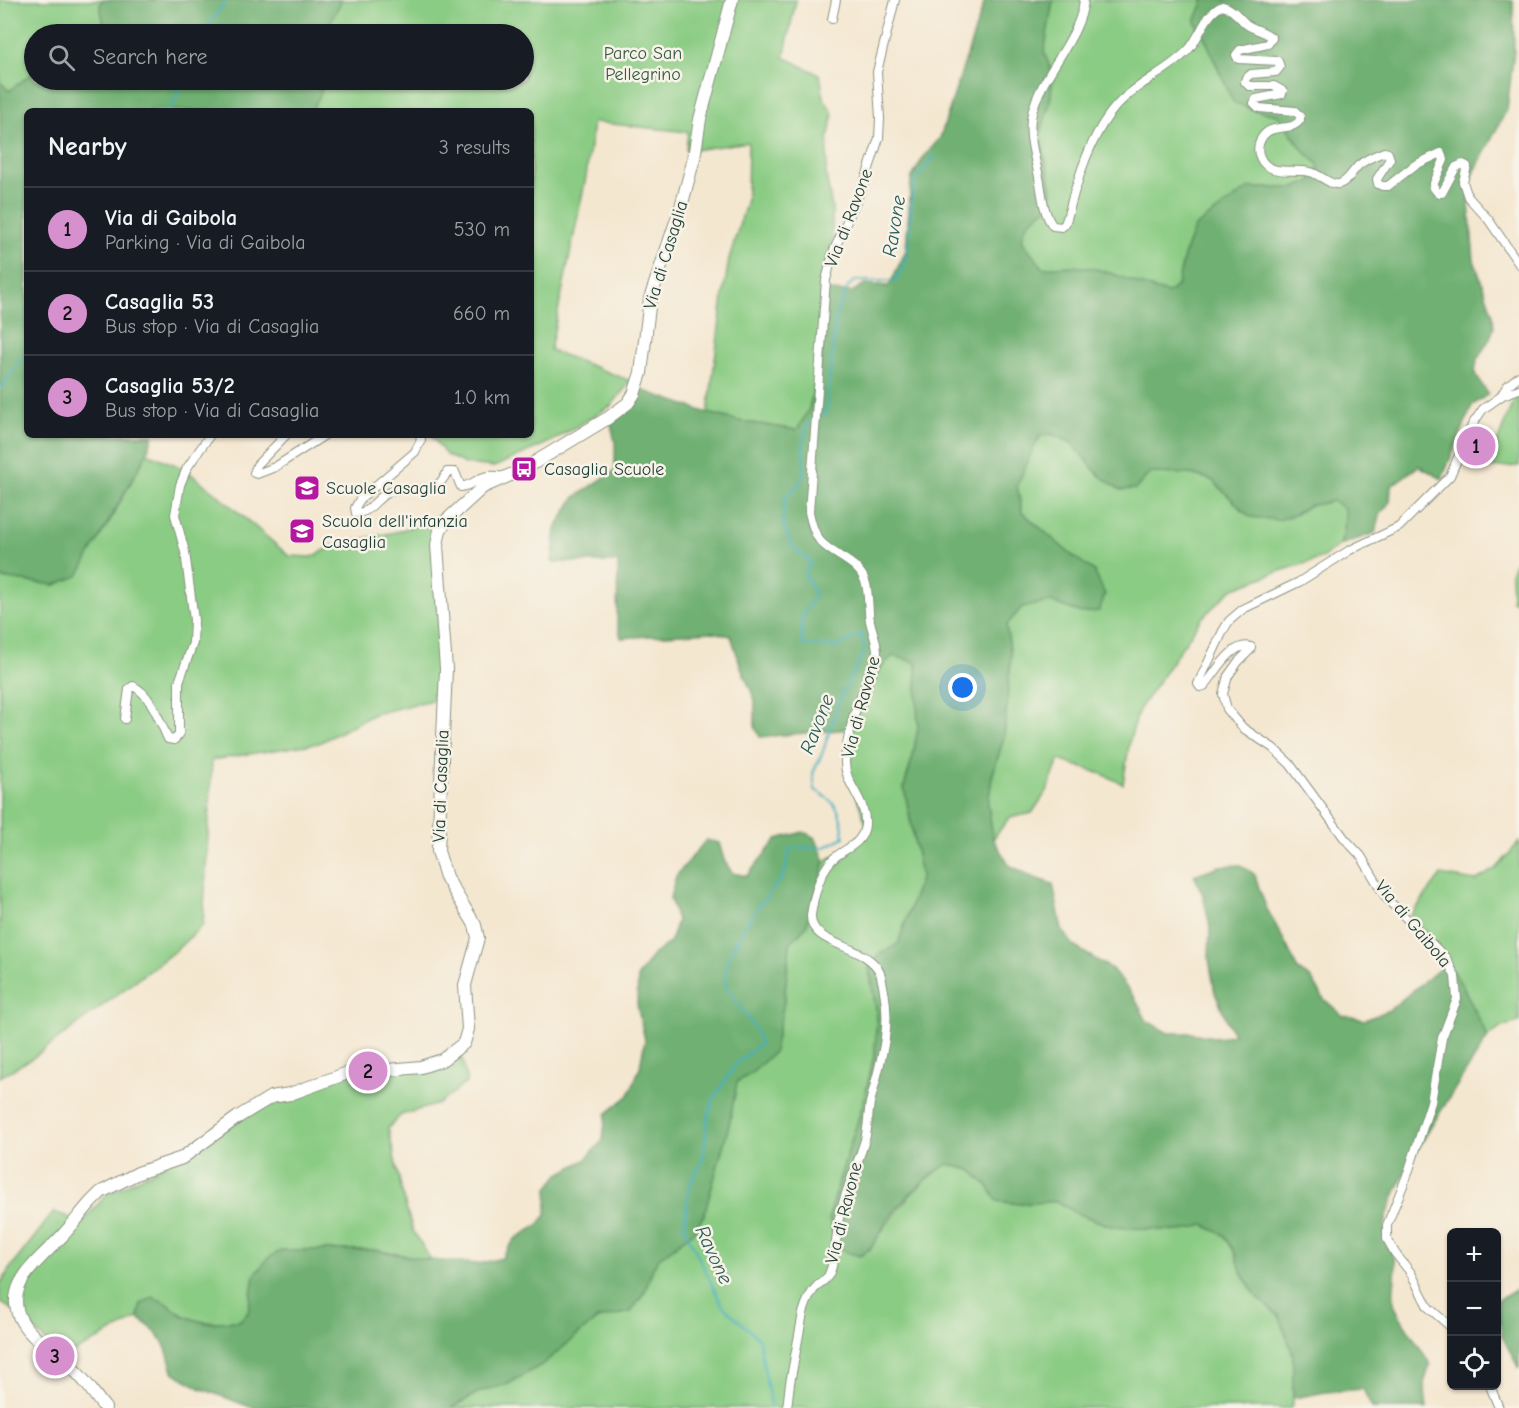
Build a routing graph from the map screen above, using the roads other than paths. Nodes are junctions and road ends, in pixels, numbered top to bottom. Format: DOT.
graph roads {
  1 [pos="732,0"];
  2 [pos="837,0"];
  3 [pos="895,0"];
  4 [pos="1084,0"];
  5 [pos="832,19"];
  6 [pos="1519,264"];
  7 [pos="1519,376"];
  8 [pos="1519,389"];
  9 [pos="1501,396"];
  10 [pos="208,438"];
  11 [pos="283,438"];
  12 [pos="320,438"];
  13 [pos="421,438"];
  14 [pos="503,477"];
  15 [pos="125,719"];
  16 [pos="1447,1324"];
  17 [pos="1493,1390"];
  18 [pos="105,1408"];
  19 [pos="787,1408"];
  20 [pos="1499,1408"];
  1 -- 14 [label="street, Via di Casaglia"];
  2 -- 5 [label="street"];
  3 -- 19 [label="street, Via di Ravone"];
  4 -- 6 [label="street"];
  7 -- 9 [label="street"];
  8 -- 9 [label="street, Via di Gaibola"];
  9 -- 16 [label="street, Via di Gaibola"];
  10 -- 15 [label="street"];
  11 -- 12 [label="street"];
  13 -- 14 [label="street, Via di Casaglia"];
  14 -- 18 [label="street, Via di Casaglia"];
  17 -- 20 [label="street"];
}
